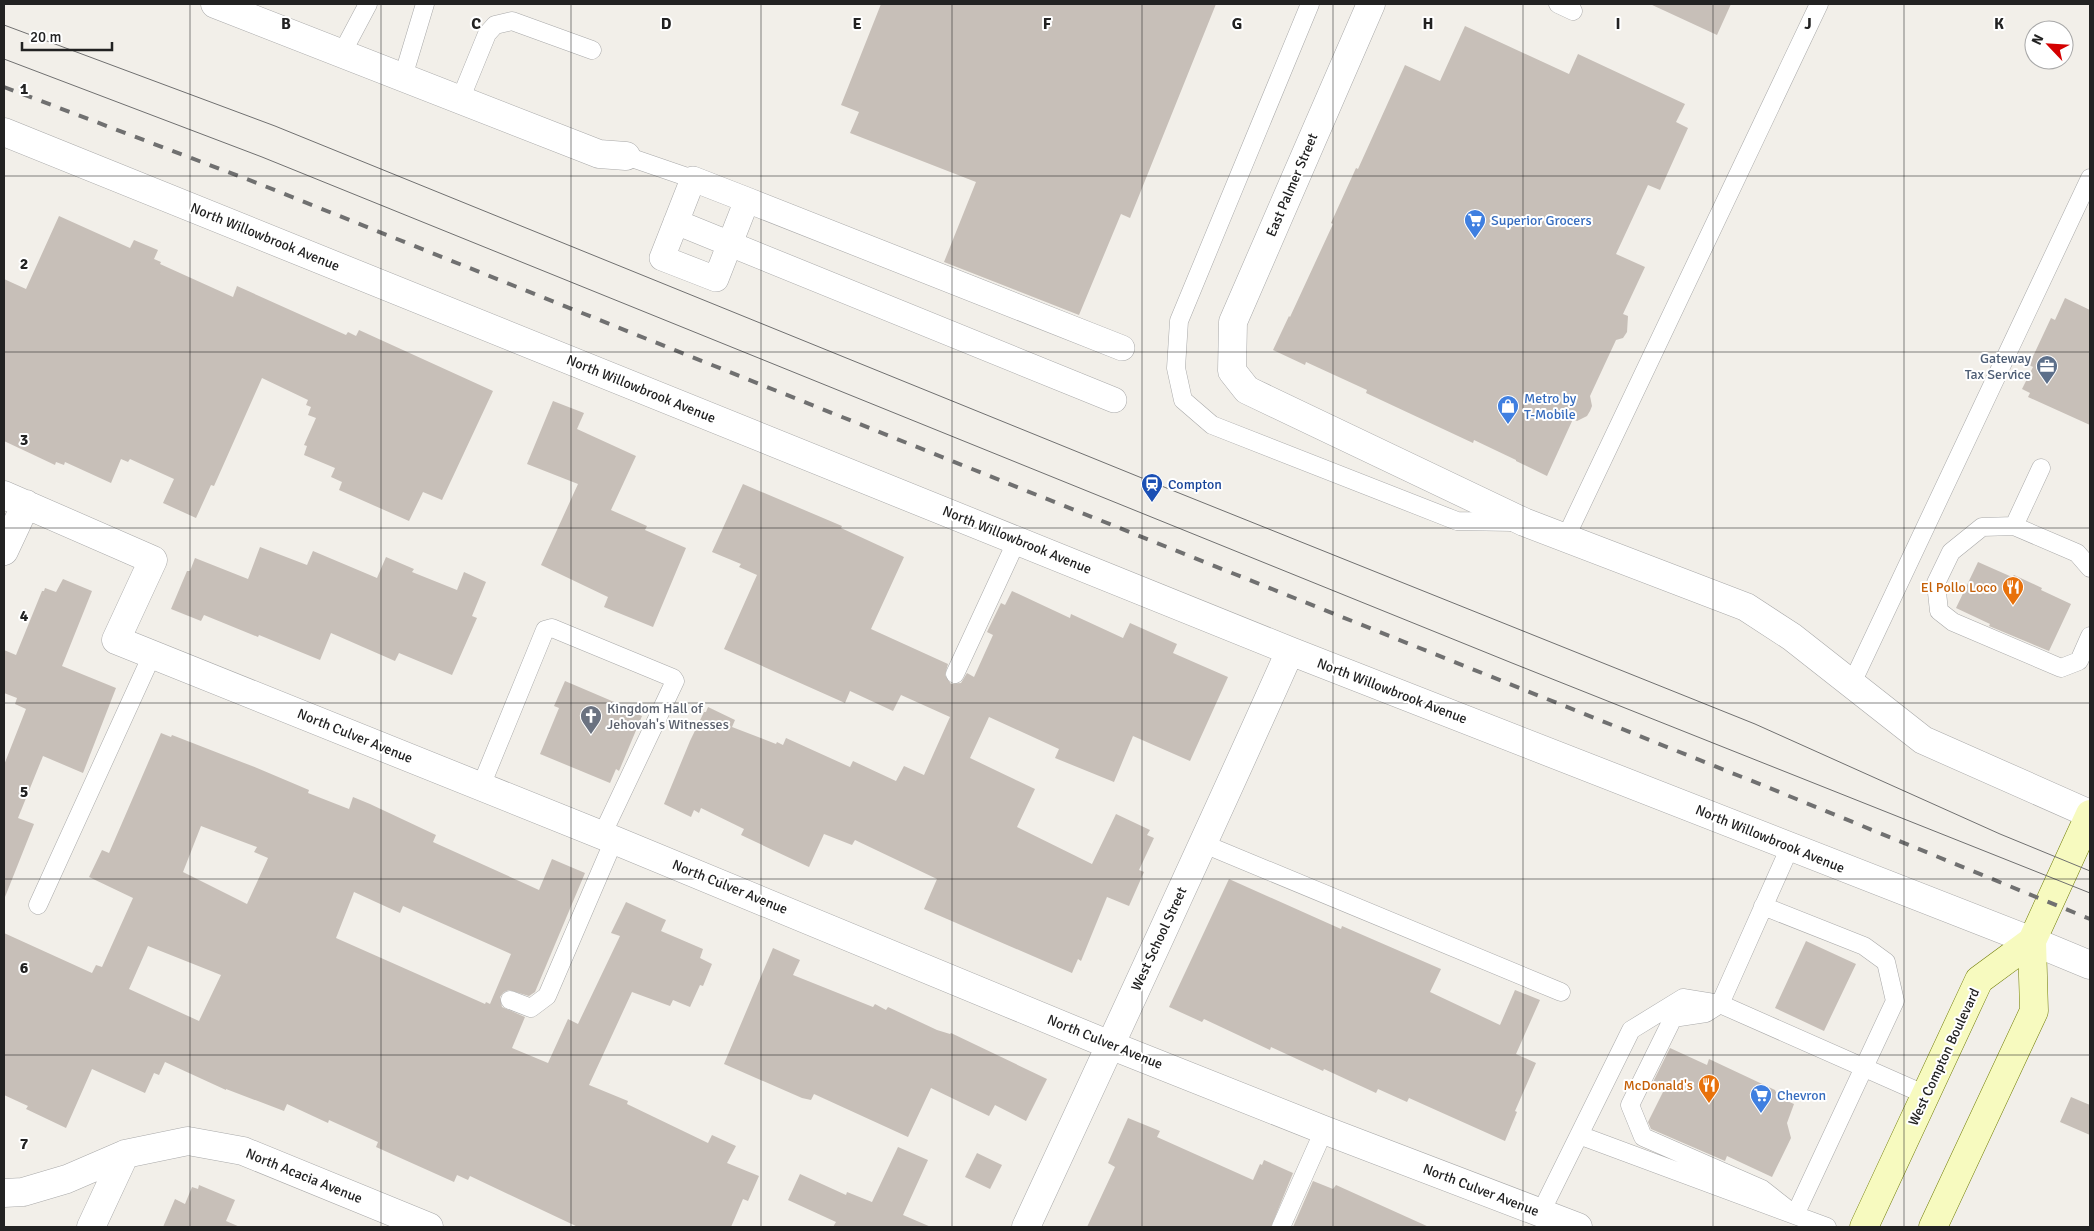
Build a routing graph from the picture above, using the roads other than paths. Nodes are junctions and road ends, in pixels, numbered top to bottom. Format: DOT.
graph roads {
  1 [pos="215,4"];
  2 [pos="368,4"];
  3 [pos="425,4"];
  4 [pos="1310,4"];
  5 [pos="1371,4"];
  6 [pos="1819,4"];
  7 [pos="592,50"];
  8 [pos="342,53"];
  9 [pos="403,77"];
  10 [pos="460,100"];
  11 [pos="4,132"];
  12 [pos="626,156"];
  13 [pos="2090,178"];
  14 [pos="692,179"];
  15 [pos="747,200"];
  16 [pos="676,222"];
  17 [pos="731,243"];
  18 [pos="1122,348"];
  19 [pos="1114,400"];
  20 [pos="2041,468"];
  21 [pos="15,500"];
  22 [pos="1524,522"];
  23 [pos="2014,526"];
  24 [pos="1565,539"];
  25 [pos="1017,540"];
  26 [pos="4,551"];
  27 [pos="2090,568"];
  28 [pos="2090,636"];
  29 [pos="1290,651"];
  30 [pos="152,655"];
  31 [pos="954,674"];
  32 [pos="1852,683"];
  33 [pos="481,786"];
  34 [pos="2090,814"];
  35 [pos="608,837"];
  36 [pos="1204,844"];
  37 [pos="1790,846"];
  38 [pos="38,905"];
  39 [pos="1763,906"];
  40 [pos="2032,941"];
  41 [pos="2090,965"];
  42 [pos="1562,992"];
  43 [pos="510,1000"];
  44 [pos="1720,1004"];
  45 [pos="1110,1044"];
  46 [pos="1864,1068"];
  47 [pos="1926,1095"];
  48 [pos="1324,1130"];
  49 [pos="1579,1135"];
  50 [pos="125,1154"];
  51 [pos="4,1193"];
  52 [pos="1541,1212"];
  53 [pos="1795,1215"];
  54 [pos="91,1227"];
  55 [pos="429,1227"];
  56 [pos="1026,1227"];
  57 [pos="1281,1227"];
  58 [pos="1578,1227"];
  59 [pos="1826,1227"];
  60 [pos="1864,1227"];
  61 [pos="1933,1227"];
  1 -- 8 [label="street"];
  2 -- 8 [label="lane"];
  3 -- 9 [label="lane"];
  4 -- 22 [label="lane"];
  5 -- 22 [label="street, East Palmer Street"];
  6 -- 24 [label="lane"];
  7 -- 10 [label="lane"];
  8 -- 9 [label="street"];
  9 -- 10 [label="street"];
  10 -- 12 [label="street"];
  11 -- 25 [label="street, North Willowbrook Avenue"];
  12 -- 14 [label="lane"];
  13 -- 32 [label="lane"];
  14 -- 15 [label="street"];
  14 -- 16 [label="street"];
  15 -- 17 [label="street"];
  15 -- 18 [label="street"];
  16 -- 17 [label="street"];
  16 -- 17 [label="street"];
  17 -- 19 [label="street"];
  20 -- 23 [label="lane"];
  21 -- 26 [label="street"];
  21 -- 30 [label="street, North Culver Avenue"];
  22 -- 24 [label="street"];
  23 -- 27 [label="lane"];
  23 -- 28 [label="lane"];
  24 -- 32 [label="street"];
  25 -- 29 [label="street, North Willowbrook Avenue"];
  25 -- 31 [label="lane"];
  29 -- 36 [label="street, West School Street"];
  29 -- 37 [label="street, North Willowbrook Avenue"];
  30 -- 33 [label="street, North Culver Avenue"];
  30 -- 38 [label="lane"];
  32 -- 34 [label="street"];
  33 -- 35 [label="street, North Culver Avenue"];
  33 -- 35 [label="lane"];
  34 -- 40 [label="main road"];
  35 -- 43 [label="lane"];
  35 -- 45 [label="street, North Culver Avenue"];
  36 -- 42 [label="lane"];
  36 -- 45 [label="street, West School Street"];
  37 -- 39 [label="lane"];
  37 -- 40 [label="street, North Willowbrook Avenue"];
  39 -- 44 [label="lane"];
  39 -- 46 [label="lane"];
  40 -- 41 [label="street, North Willowbrook Avenue"];
  40 -- 47 [label="main road, West Compton Boulevard"];
  40 -- 61 [label="main road"];
  44 -- 46 [label="lane"];
  44 -- 49 [label="lane"];
  44 -- 53 [label="lane"];
  45 -- 48 [label="street, North Culver Avenue"];
  45 -- 56 [label="street, West School Street"];
  46 -- 47 [label="lane"];
  46 -- 53 [label="lane"];
  47 -- 60 [label="main road, West Compton Boulevard"];
  48 -- 52 [label="street, North Culver Avenue"];
  48 -- 57 [label="lane"];
  49 -- 52 [label="lane"];
  49 -- 53 [label="lane"];
  50 -- 51 [label="street, North Acacia Avenue"];
  50 -- 54 [label="street"];
  50 -- 55 [label="street, North Acacia Avenue"];
  52 -- 58 [label="street, North Culver Avenue"];
  53 -- 59 [label="lane"];
}
